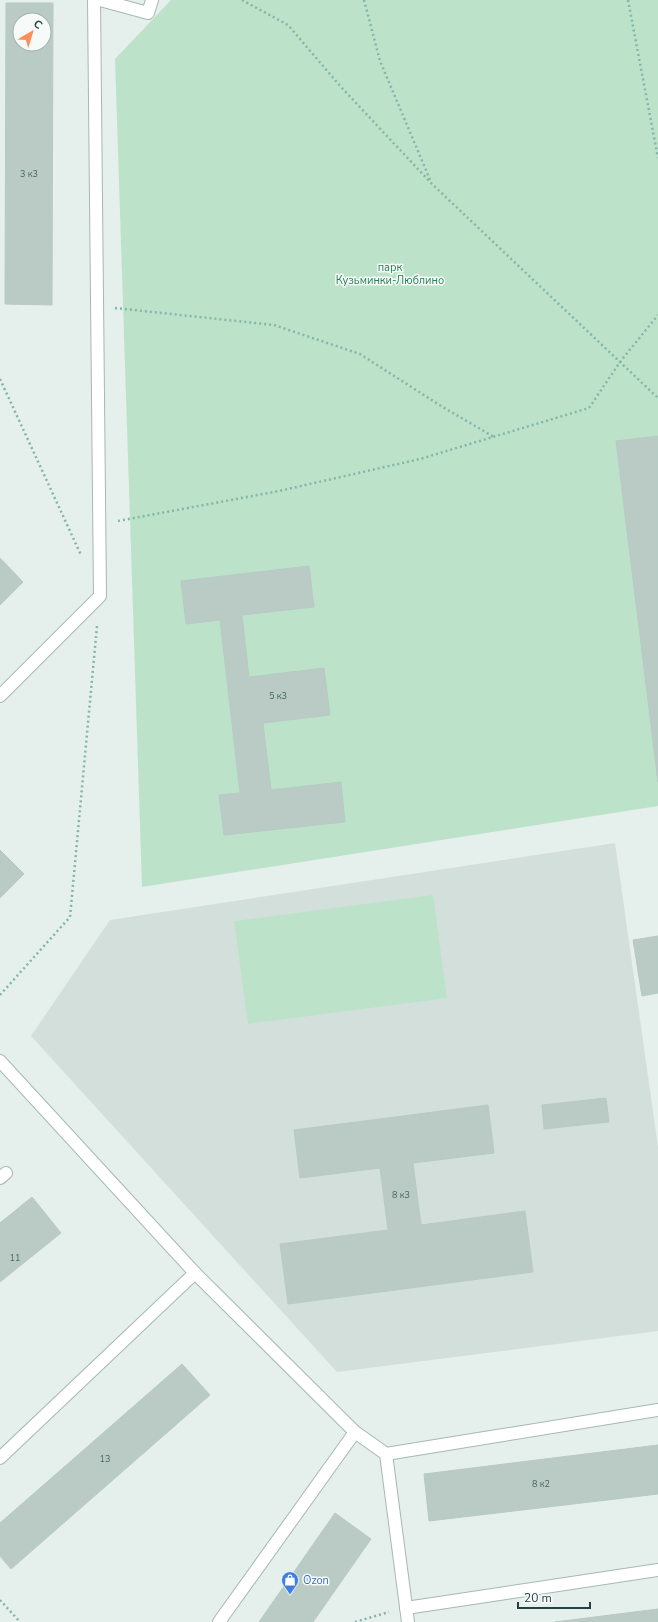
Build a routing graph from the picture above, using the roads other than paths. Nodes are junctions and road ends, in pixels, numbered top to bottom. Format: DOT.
graph roads {
  1 [pos="94,0"];
  2 [pos="100,0"];
  3 [pos="152,0"];
  4 [pos="0,696"];
  5 [pos="0,1061"];
  6 [pos="195,1273"];
  7 [pos="658,1410"];
  8 [pos="355,1432"];
  9 [pos="386,1454"];
  10 [pos="0,1458"];
  11 [pos="658,1570"];
  12 [pos="406,1608"];
  13 [pos="219,1622"];
  14 [pos="408,1622"];
  1 -- 4 [label="lane"];
  2 -- 3 [label="lane"];
  5 -- 6 [label="lane"];
  6 -- 8 [label="lane"];
  6 -- 10 [label="lane"];
  7 -- 9 [label="lane"];
  8 -- 9 [label="lane"];
  8 -- 13 [label="lane"];
  9 -- 12 [label="lane"];
  11 -- 12 [label="lane"];
  12 -- 14 [label="lane"];
}
